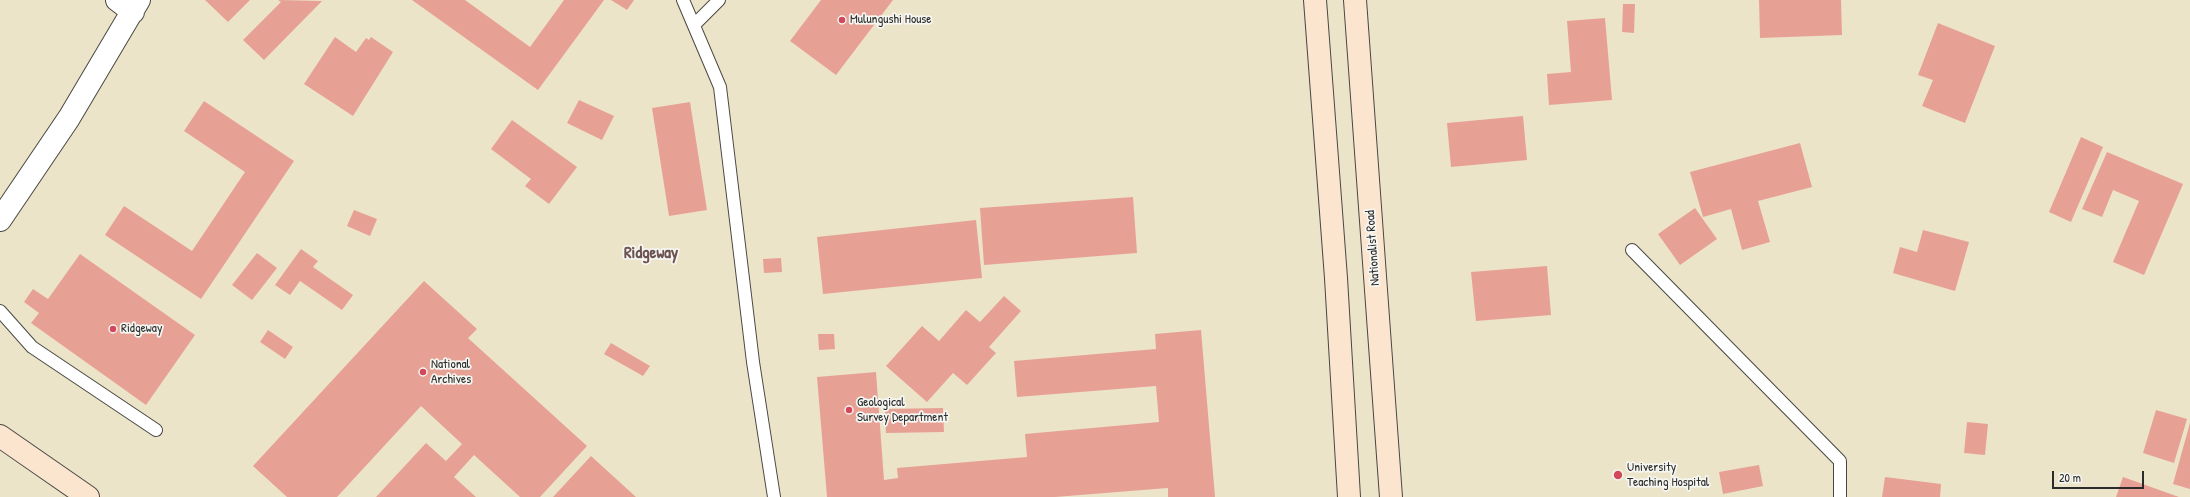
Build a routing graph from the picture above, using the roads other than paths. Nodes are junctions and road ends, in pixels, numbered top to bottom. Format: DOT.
graph roads {
  1 [pos="683,0"];
  2 [pos="719,0"];
  3 [pos="1315,0"];
  4 [pos="1355,0"];
  5 [pos="130,4"];
  6 [pos="694,26"];
  7 [pos="0,220"];
  8 [pos="1632,250"];
  9 [pos="0,311"];
  10 [pos="156,430"];
  11 [pos="0,436"];
  12 [pos="88,497"];
  13 [pos="774,497"];
  14 [pos="1349,497"];
  15 [pos="1391,497"];
  16 [pos="1840,497"];
  1 -- 6 [label="lane"];
  2 -- 6 [label="lane"];
  3 -- 14 [label="main road"];
  4 -- 15 [label="main road, Nationalist Road"];
  5 -- 7 [label="street"];
  6 -- 13 [label="lane"];
  8 -- 16 [label="lane"];
  9 -- 10 [label="lane"];
  11 -- 12 [label="main road"];
}
